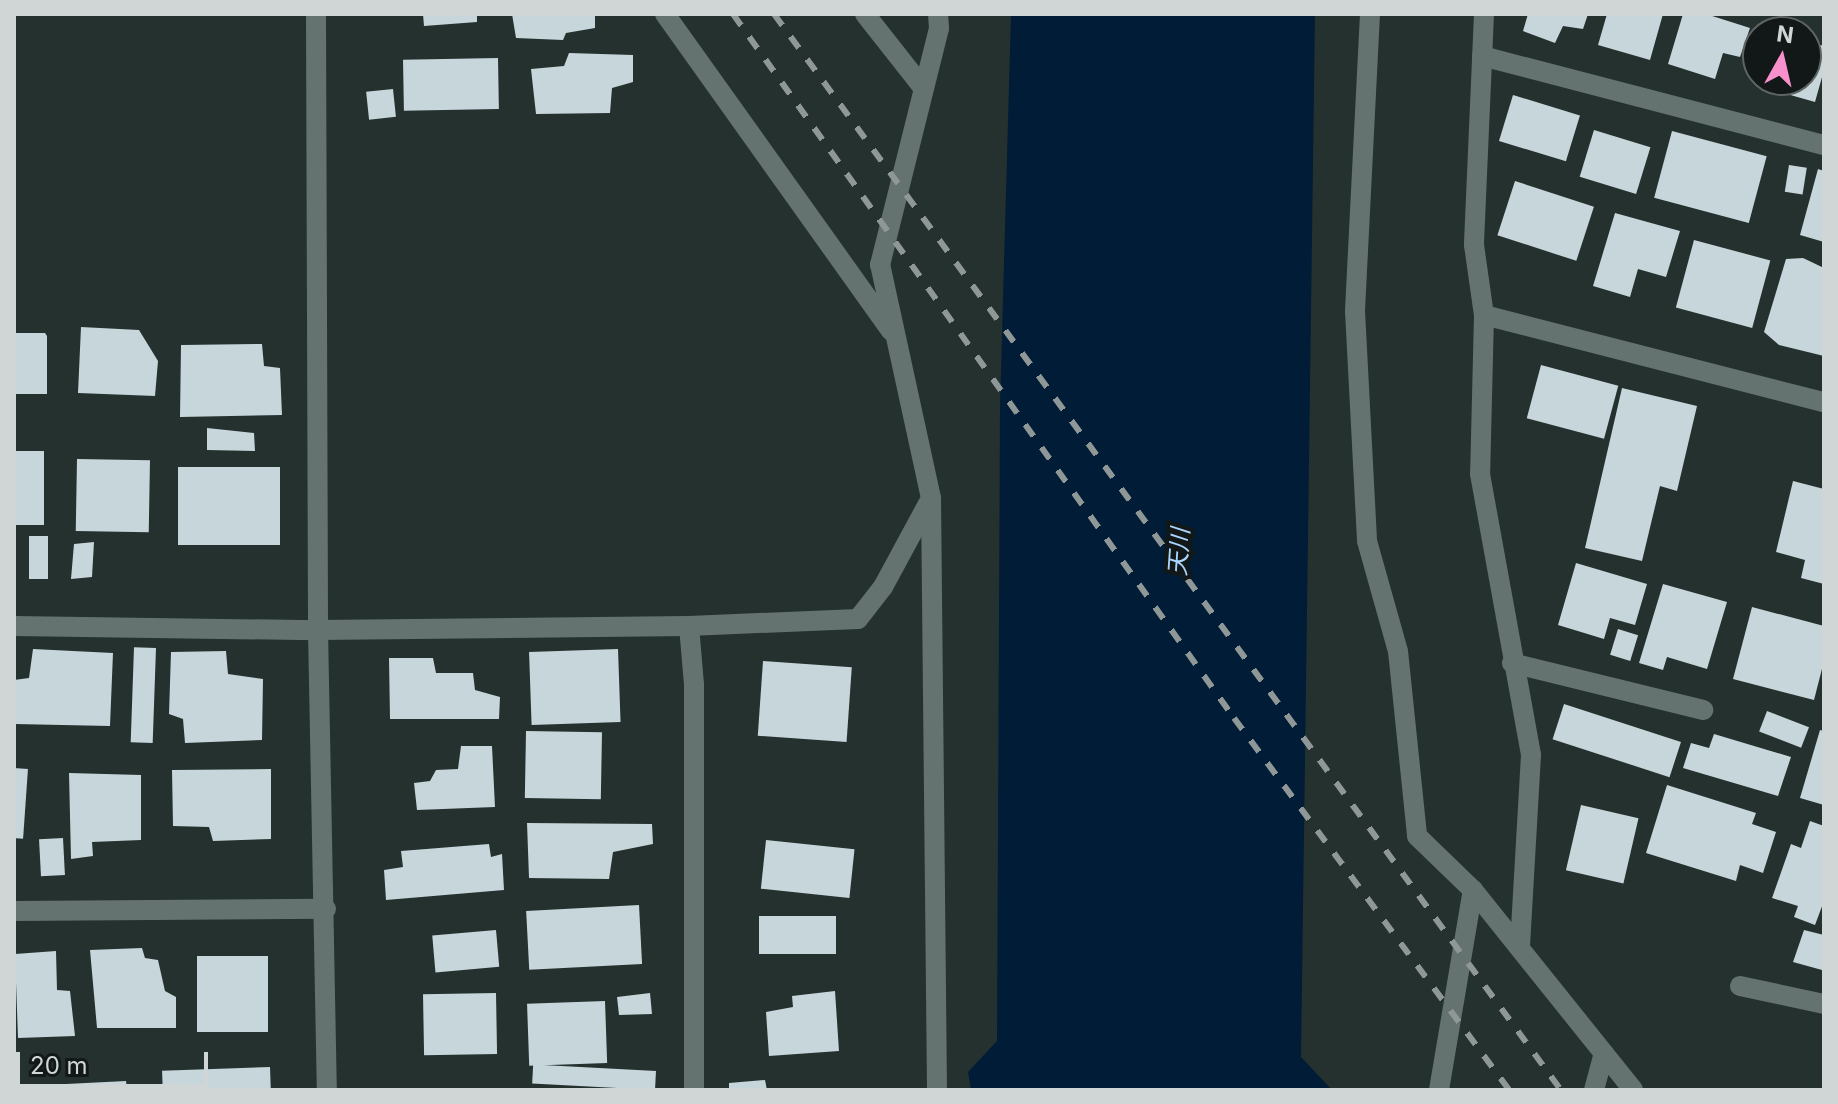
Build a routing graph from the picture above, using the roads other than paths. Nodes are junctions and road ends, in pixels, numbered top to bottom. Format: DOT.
graph roads {
  1 [pos="316,14"];
  2 [pos="665,14"];
  3 [pos="865,14"];
  4 [pos="938,14"];
  5 [pos="1370,14"];
  6 [pos="1484,14"];
  7 [pos="1482,56"];
  8 [pos="924,89"];
  9 [pos="1824,145"];
  10 [pos="1484,315"];
  11 [pos="895,337"];
  12 [pos="1824,402"];
  13 [pos="931,498"];
  14 [pos="14,626"];
  15 [pos="689,626"];
  16 [pos="318,630"];
  17 [pos="1512,663"];
  18 [pos="1703,710"];
  19 [pos="1473,890"];
  20 [pos="326,909"];
  21 [pos="14,911"];
  22 [pos="1520,948"];
  23 [pos="1740,986"];
  24 [pos="1824,1004"];
  25 [pos="1604,1053"];
  26 [pos="327,1090"];
  27 [pos="694,1090"];
  28 [pos="937,1090"];
  29 [pos="1439,1090"];
  30 [pos="1594,1090"];
  31 [pos="1633,1090"];
  1 -- 16 [label="street"];
  2 -- 11 [label="street"];
  3 -- 8 [label="street"];
  4 -- 8 [label="street"];
  5 -- 19 [label="street"];
  6 -- 7 [label="street"];
  7 -- 9 [label="street"];
  7 -- 10 [label="street"];
  8 -- 11 [label="street"];
  10 -- 12 [label="street"];
  10 -- 17 [label="street"];
  11 -- 13 [label="street"];
  13 -- 15 [label="street"];
  13 -- 28 [label="street"];
  14 -- 16 [label="street"];
  15 -- 16 [label="street"];
  15 -- 27 [label="street"];
  16 -- 20 [label="street"];
  17 -- 18 [label="street"];
  17 -- 22 [label="street"];
  19 -- 22 [label="street"];
  19 -- 29 [label="street"];
  20 -- 21 [label="street"];
  20 -- 26 [label="street"];
  22 -- 25 [label="street"];
  23 -- 24 [label="street"];
  25 -- 30 [label="street"];
  25 -- 31 [label="street"];
}
